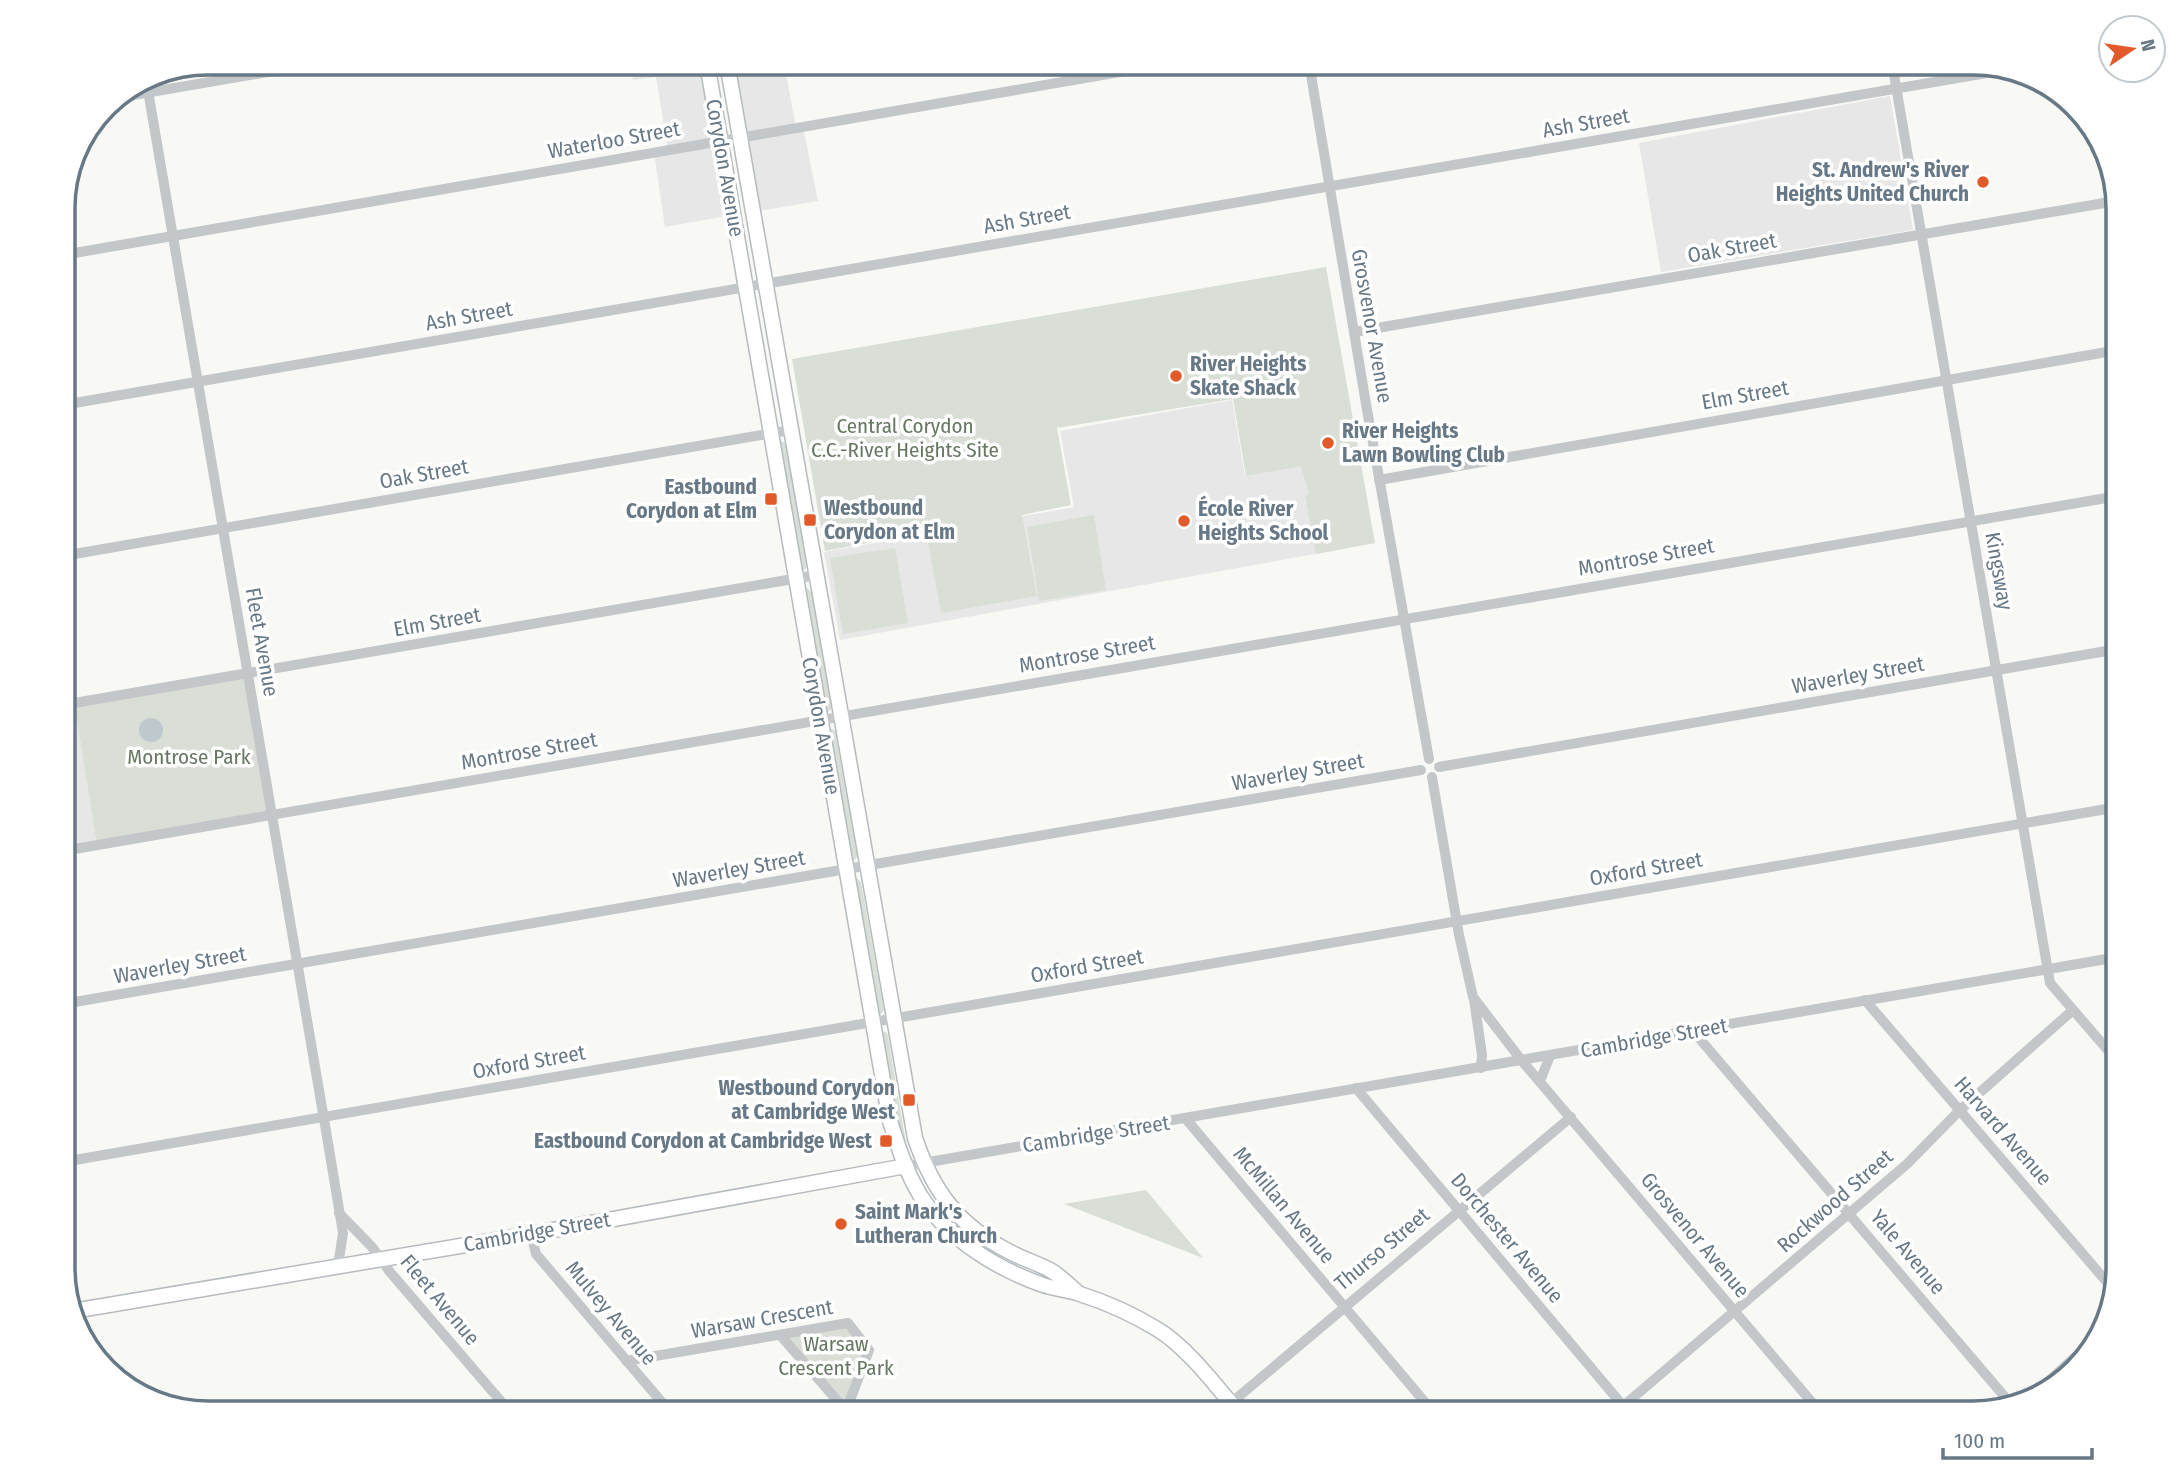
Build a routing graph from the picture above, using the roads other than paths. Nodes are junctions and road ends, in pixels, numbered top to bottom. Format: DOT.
graph roads {
  1 [pos="251,75"];
  2 [pos="709,75"];
  3 [pos="729,75"];
  4 [pos="1103,75"];
  5 [pos="1311,75"];
  6 [pos="1894,75"];
  7 [pos="1974,75"];
  8 [pos="1896,88"];
  9 [pos="148,90"];
  10 [pos="148,93"];
  11 [pos="140,94"];
  12 [pos="740,138"];
  13 [pos="720,142"];
  14 [pos="1329,187"];
  15 [pos="2106,203"];
  16 [pos="1921,234"];
  17 [pos="172,236"];
  18 [pos="76,253"];
  19 [pos="766,283"];
  20 [pos="745,287"];
  21 [pos="1354,332"];
  22 [pos="2106,352"];
  23 [pos="1946,379"];
  24 [pos="197,382"];
  25 [pos="76,403"];
  26 [pos="790,430"];
  27 [pos="770,434"];
  28 [pos="1379,480"];
  29 [pos="2106,498"];
  30 [pos="1971,521"];
  31 [pos="222,528"];
  32 [pos="76,554"];
  33 [pos="816,576"];
  34 [pos="796,579"];
  35 [pos="1403,618"];
  36 [pos="2106,651"];
  37 [pos="1997,670"];
  38 [pos="248,674"];
  39 [pos="76,703"];
  40 [pos="841,717"];
  41 [pos="821,721"];
  42 [pos="1429,760"];
  43 [pos="1439,767"];
  44 [pos="1421,770"];
  45 [pos="1432,777"];
  46 [pos="2106,809"];
  47 [pos="272,815"];
  48 [pos="2024,824"];
  49 [pos="76,849"];
  50 [pos="866,866"];
  51 [pos="846,870"];
  52 [pos="1457,922"];
  53 [pos="2106,959"];
  54 [pos="298,964"];
  55 [pos="2048,969"];
  56 [pos="1473,997"];
  57 [pos="1865,1000"];
  58 [pos="76,1002"];
  59 [pos="2073,1010"];
  60 [pos="893,1019"];
  61 [pos="873,1023"];
  62 [pos="1693,1031"];
  63 [pos="2106,1048"];
  64 [pos="1550,1056"];
  65 [pos="1522,1061"];
  66 [pos="1481,1068"];
  67 [pos="1540,1081"];
  68 [pos="1356,1088"];
  69 [pos="1960,1110"];
  70 [pos="1571,1116"];
  71 [pos="324,1117"];
  72 [pos="1186,1119"];
  73 [pos="76,1160"];
  74 [pos="923,1164"];
  75 [pos="906,1166"];
  76 [pos="1458,1210"];
  77 [pos="339,1212"];
  78 [pos="1850,1213"];
  79 [pos="531,1234"];
  80 [pos="382,1260"];
  81 [pos="338,1266"];
  82 [pos="2105,1279"];
  83 [pos="1079,1294"];
  84 [pos="1344,1306"];
  85 [pos="82,1310"];
  86 [pos="1735,1313"];
  87 [pos="781,1336"];
  88 [pos="626,1361"];
  89 [pos="2005,1397"];
  90 [pos="501,1401"];
  91 [pos="661,1401"];
  92 [pos="837,1401"];
  93 [pos="851,1401"];
  94 [pos="1229,1401"];
  95 [pos="1242,1401"];
  96 [pos="1424,1401"];
  97 [pos="1614,1401"];
  98 [pos="1634,1401"];
  99 [pos="1811,1401"];
  1 -- 10 [label="street"];
  2 -- 13 [label="main road, Corydon Avenue"];
  3 -- 12 [label="main road, Corydon Avenue"];
  4 -- 12 [label="street, Waterloo Street"];
  5 -- 14 [label="street, Grosvenor Avenue"];
  6 -- 8 [label="street, Kingsway"];
  7 -- 8 [label="street, Ash Street"];
  8 -- 14 [label="street, Ash Street"];
  8 -- 16 [label="street, Kingsway"];
  9 -- 10 [label="street, Fleet Avenue"];
  10 -- 11 [label="street"];
  10 -- 17 [label="street, Fleet Avenue"];
  12 -- 13 [label="street, Waterloo Street"];
  12 -- 19 [label="main road, Corydon Avenue"];
  13 -- 17 [label="street, Waterloo Street"];
  13 -- 20 [label="main road, Corydon Avenue"];
  14 -- 19 [label="street, Ash Street"];
  14 -- 21 [label="street, Grosvenor Avenue"];
  15 -- 16 [label="street, Oak Street"];
  16 -- 21 [label="street, Oak Street"];
  16 -- 23 [label="street, Kingsway"];
  17 -- 18 [label="street, Waterloo Street"];
  17 -- 24 [label="street, Fleet Avenue"];
  19 -- 20 [label="street, Ash Street"];
  19 -- 26 [label="main road, Corydon Avenue"];
  20 -- 24 [label="street, Ash Street"];
  20 -- 27 [label="main road, Corydon Avenue"];
  21 -- 28 [label="street, Grosvenor Avenue"];
  22 -- 23 [label="street, Elm Street"];
  23 -- 28 [label="street, Elm Street"];
  23 -- 30 [label="street, Kingsway"];
  24 -- 25 [label="street, Ash Street"];
  24 -- 31 [label="street, Fleet Avenue"];
  26 -- 27 [label="street, Oak Street"];
  26 -- 33 [label="main road, Corydon Avenue"];
  27 -- 31 [label="street, Oak Street"];
  27 -- 34 [label="main road, Corydon Avenue"];
  28 -- 35 [label="street, Grosvenor Avenue"];
  29 -- 30 [label="street, Montrose Street"];
  30 -- 35 [label="street, Montrose Street"];
  30 -- 37 [label="street, Kingsway"];
  31 -- 32 [label="street, Oak Street"];
  31 -- 38 [label="street, Fleet Avenue"];
  33 -- 34 [label="street, Elm Street"];
  33 -- 40 [label="main road, Corydon Avenue"];
  34 -- 38 [label="street, Elm Street"];
  34 -- 41 [label="main road, Corydon Avenue"];
  35 -- 40 [label="street, Montrose Street"];
  35 -- 42 [label="street, Grosvenor Avenue"];
  36 -- 37 [label="street, Waverley Street"];
  37 -- 43 [label="street, Waverley Street"];
  37 -- 48 [label="street, Kingsway"];
  38 -- 39 [label="street, Elm Street"];
  38 -- 47 [label="street, Fleet Avenue"];
  40 -- 41 [label="street, Montrose Street"];
  40 -- 50 [label="main road, Corydon Avenue"];
  41 -- 47 [label="street, Montrose Street"];
  41 -- 51 [label="main road, Corydon Avenue"];
  42 -- 43 [label="street"];
  42 -- 44 [label="street"];
  43 -- 45 [label="street"];
  44 -- 45 [label="street"];
  44 -- 50 [label="street, Waverley Street"];
  45 -- 52 [label="street, Grosvenor Avenue"];
  46 -- 48 [label="street, Oxford Street"];
  47 -- 49 [label="street, Montrose Street"];
  47 -- 54 [label="street, Fleet Avenue"];
  48 -- 52 [label="street, Oxford Street"];
  48 -- 55 [label="street, Kingsway"];
  50 -- 51 [label="street, Waverley Street"];
  50 -- 60 [label="main road, Corydon Avenue"];
  51 -- 54 [label="street, Waverley Street"];
  51 -- 61 [label="main road, Corydon Avenue"];
  52 -- 56 [label="street, Grosvenor Avenue"];
  52 -- 60 [label="street, Oxford Street"];
  53 -- 55 [label="street, Cambridge Street"];
  54 -- 58 [label="street, Waverley Street"];
  54 -- 71 [label="street, Fleet Avenue"];
  55 -- 57 [label="street, Cambridge Street"];
  55 -- 59 [label="street, Kingsway"];
  56 -- 65 [label="street, Grosvenor Avenue"];
  56 -- 66 [label="street, Grosvenor Avenue"];
  57 -- 62 [label="street, Cambridge Street"];
  57 -- 69 [label="street, Harvard Avenue"];
  59 -- 63 [label="street, Kingsway"];
  59 -- 69 [label="street, Rockwood Street"];
  60 -- 61 [label="street, Oxford Street"];
  60 -- 74 [label="main road, Corydon Avenue"];
  61 -- 71 [label="street, Oxford Street"];
  61 -- 75 [label="main road, Corydon Avenue"];
  62 -- 64 [label="street, Cambridge Street"];
  62 -- 78 [label="street, Yale Avenue"];
  64 -- 65 [label="street, Cambridge Street"];
  64 -- 67 [label="street"];
  65 -- 66 [label="street, Cambridge Street"];
  65 -- 67 [label="street, Grosvenor Avenue"];
  66 -- 68 [label="street, Cambridge Street"];
  67 -- 70 [label="street, Grosvenor Avenue"];
  68 -- 72 [label="street, Cambridge Street"];
  68 -- 76 [label="street, Dorchester Avenue"];
  69 -- 78 [label="street, Rockwood Street"];
  69 -- 82 [label="street, Harvard Avenue"];
  70 -- 76 [label="street, Thurso Street"];
  70 -- 86 [label="street, Grosvenor Avenue"];
  71 -- 73 [label="street, Oxford Street"];
  71 -- 77 [label="street, Fleet Avenue"];
  72 -- 74 [label="street, Cambridge Street"];
  72 -- 84 [label="street, McMillan Avenue"];
  74 -- 75 [label="street, Cambridge Street"];
  74 -- 83 [label="main road, Corydon Avenue"];
  75 -- 79 [label="main road, Cambridge Street"];
  75 -- 83 [label="main road, Corydon Avenue"];
  76 -- 84 [label="street, Thurso Street"];
  76 -- 97 [label="street, Dorchester Avenue"];
  77 -- 80 [label="street, Fleet Avenue"];
  77 -- 81 [label="street, Fleet Avenue"];
  78 -- 86 [label="street, Rockwood Street"];
  78 -- 89 [label="street, Yale Avenue"];
  79 -- 80 [label="main road, Cambridge Street"];
  79 -- 88 [label="street, Mulvey Avenue"];
  80 -- 81 [label="main road, Cambridge Street"];
  80 -- 90 [label="street, Fleet Avenue"];
  81 -- 85 [label="main road, Cambridge Street"];
  83 -- 94 [label="main road, Corydon Avenue"];
  84 -- 95 [label="street, Thurso Street"];
  84 -- 96 [label="street, McMillan Avenue"];
  86 -- 98 [label="street, Rockwood Street"];
  86 -- 99 [label="street, Grosvenor Avenue"];
  87 -- 88 [label="street, Warsaw Crescent"];
  87 -- 92 [label="street"];
  87 -- 93 [label="street, Warsaw Crescent"];
  88 -- 91 [label="street, Mulvey Avenue"];
}
